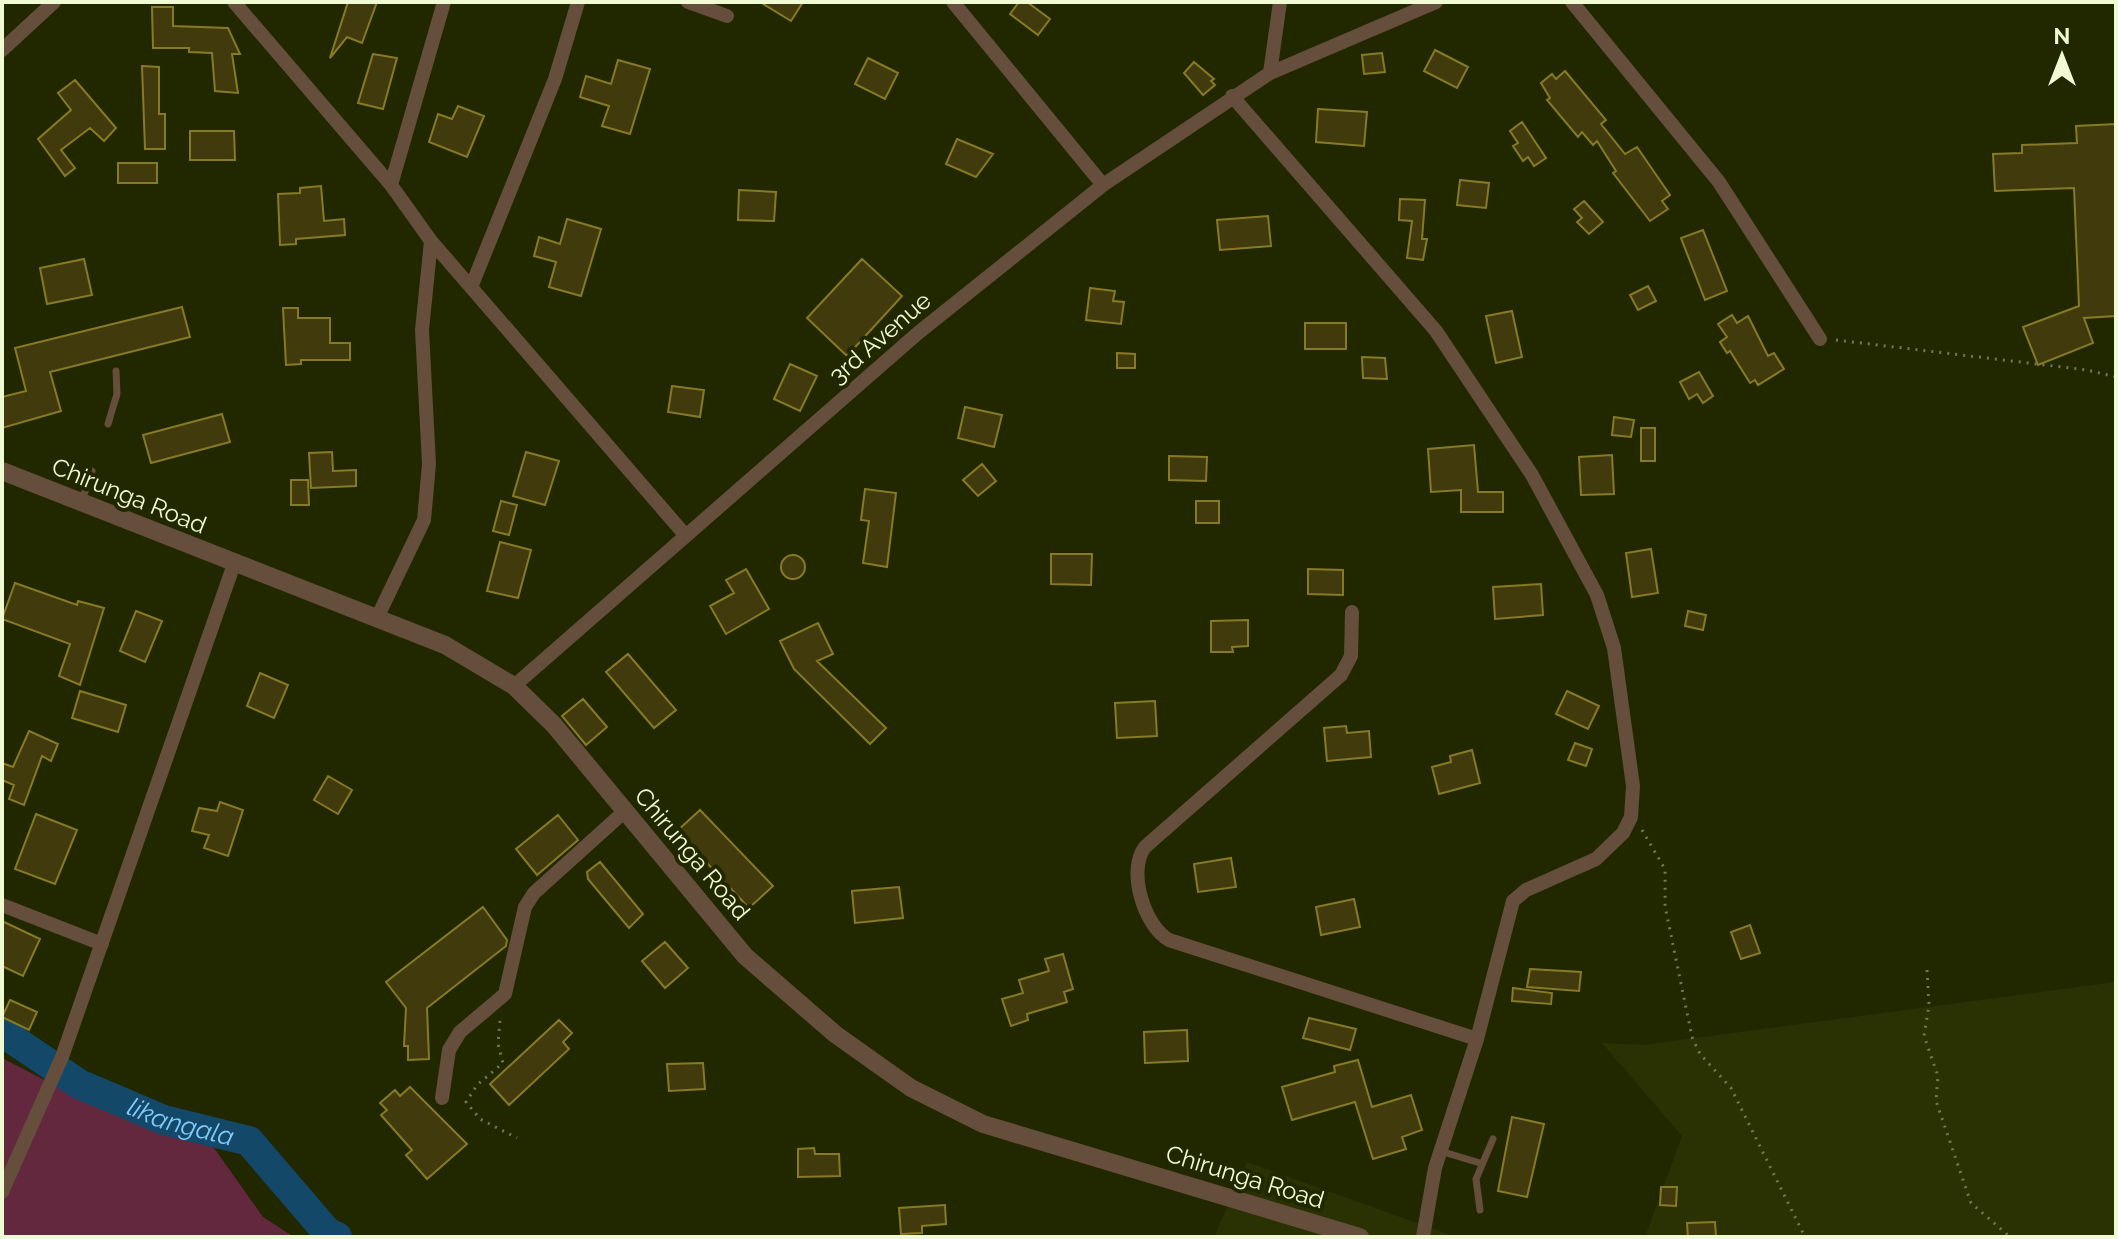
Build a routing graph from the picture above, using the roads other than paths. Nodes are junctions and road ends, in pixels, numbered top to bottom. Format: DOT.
graph roads {
  1 [pos="54,2"];
  2 [pos="234,2"];
  3 [pos="444,2"];
  4 [pos="578,2"];
  5 [pos="688,2"];
  6 [pos="953,2"];
  7 [pos="1280,2"];
  8 [pos="1436,2"];
  9 [pos="1572,2"];
  10 [pos="727,16"];
  11 [pos="2,50"];
  12 [pos="1270,73"];
  13 [pos="1232,96"];
  14 [pos="391,185"];
  15 [pos="1103,185"];
  16 [pos="431,241"];
  17 [pos="472,285"];
  18 [pos="1820,339"];
  19 [pos="116,371"];
  20 [pos="108,424"];
  21 [pos="2,471"];
  22 [pos="92,471"];
  23 [pos="82,502"];
  24 [pos="686,536"];
  25 [pos="234,564"];
  26 [pos="1352,612"];
  27 [pos="377,618"];
  28 [pos="514,686"];
  29 [pos="625,811"];
  30 [pos="2,905"];
  31 [pos="102,944"];
  32 [pos="1477,1039"];
  33 [pos="442,1098"];
  34 [pos="1493,1139"];
  35 [pos="1440,1151"];
  36 [pos="1480,1163"];
  37 [pos="2,1192"];
  38 [pos="1480,1210"];
  39 [pos="1360,1237"];
  40 [pos="1423,1237"];
  1 -- 11 [label="street"];
  2 -- 14 [label="street"];
  3 -- 14 [label="street"];
  4 -- 17 [label="street"];
  5 -- 10 [label="street"];
  6 -- 15 [label="street"];
  7 -- 12 [label="street"];
  8 -- 12 [label="street, 3rd Avenue"];
  9 -- 18 [label="street"];
  12 -- 13 [label="street, 3rd Avenue"];
  13 -- 15 [label="street, 3rd Avenue"];
  13 -- 32 [label="street"];
  14 -- 16 [label="street"];
  15 -- 24 [label="street, 3rd Avenue"];
  16 -- 17 [label="street"];
  16 -- 27 [label="street"];
  17 -- 24 [label="street"];
  19 -- 20 [label="lane"];
  21 -- 23 [label="street, Chirunga Road"];
  22 -- 23 [label="lane"];
  23 -- 25 [label="street, Chirunga Road"];
  24 -- 28 [label="street, 3rd Avenue"];
  25 -- 27 [label="street, Chirunga Road"];
  25 -- 31 [label="street"];
  26 -- 32 [label="street"];
  27 -- 28 [label="street, Chirunga Road"];
  28 -- 29 [label="street, Chirunga Road"];
  29 -- 33 [label="street"];
  29 -- 39 [label="street, Chirunga Road"];
  30 -- 31 [label="street"];
  31 -- 37 [label="street"];
  32 -- 35 [label="street"];
  34 -- 36 [label="lane"];
  35 -- 36 [label="lane"];
  35 -- 40 [label="street"];
  36 -- 38 [label="lane"];
}
